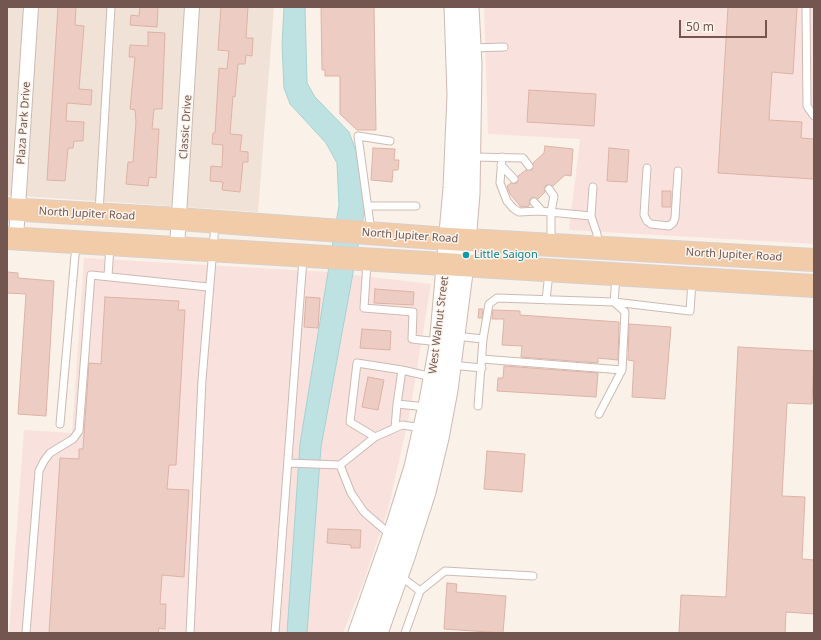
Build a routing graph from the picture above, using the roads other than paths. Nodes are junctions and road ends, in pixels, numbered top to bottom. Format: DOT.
graph roads {
  1 [pos="31,7"];
  2 [pos="111,7"];
  3 [pos="192,7"];
  4 [pos="454,7"];
  5 [pos="466,7"];
  6 [pos="469,7"];
  7 [pos="806,7"];
  8 [pos="471,45"];
  9 [pos="504,47"];
  10 [pos="814,116"];
  11 [pos="390,140"];
  12 [pos="471,157"];
  13 [pos="502,157"];
  14 [pos="501,165"];
  15 [pos="529,166"];
  16 [pos="647,168"];
  17 [pos="678,171"];
  18 [pos="514,179"];
  19 [pos="593,187"];
  20 [pos="549,189"];
  21 [pos="534,202"];
  22 [pos="368,206"];
  23 [pos="416,206"];
  24 [pos="13,209"];
  25 [pos="542,211"];
  26 [pos="552,212"];
  27 [pos="99,214"];
  28 [pos="591,216"];
  29 [pos="179,219"];
  30 [pos="215,222"];
  31 [pos="369,233"];
  32 [pos="12,238"];
  33 [pos="457,239"];
  34 [pos="76,242"];
  35 [pos="110,244"];
  36 [pos="551,245"];
  37 [pos="177,247"];
  38 [pos="598,247"];
  39 [pos="212,250"];
  40 [pos="694,253"];
  41 [pos="306,256"];
  42 [pos="364,259"];
  43 [pos="814,260"];
  44 [pos="455,265"];
  45 [pos="549,270"];
  46 [pos="616,274"];
  47 [pos="108,276"];
  48 [pos="692,279"];
  49 [pos="814,286"];
  50 [pos="208,287"];
  51 [pos="546,300"];
  52 [pos="614,302"];
  53 [pos="447,339"];
  54 [pos="483,339"];
  55 [pos="482,359"];
  56 [pos="451,365"];
  57 [pos="482,368"];
  58 [pos="402,370"];
  59 [pos="622,370"];
  60 [pos="433,377"];
  61 [pos="398,404"];
  62 [pos="478,406"];
  63 [pos="427,408"];
  64 [pos="599,414"];
  65 [pos="60,424"];
  66 [pos="395,428"];
  67 [pos="423,428"];
  68 [pos="375,437"];
  69 [pos="290,463"];
  70 [pos="414,464"];
  71 [pos="340,466"];
  72 [pos="413,532"];
  73 [pos="393,534"];
  74 [pos="399,575"];
  75 [pos="533,576"];
  76 [pos="420,591"];
  77 [pos="26,633"];
  78 [pos="190,633"];
  79 [pos="275,633"];
  80 [pos="358,633"];
  81 [pos="378,633"];
  82 [pos="405,633"];
  1 -- 24 [label="street, Plaza Park Drive"];
  2 -- 27 [label="lane"];
  3 -- 29 [label="street, Classic Drive"];
  4 -- 33 [label="main road, West Walnut Street"];
  5 -- 8 [label="main road"];
  6 -- 8 [label="main road, West Walnut Street"];
  7 -- 10 [label="lane"];
  8 -- 9 [label="lane"];
  8 -- 12 [label="main road, West Walnut Street"];
  11 -- 22 [label="lane"];
  12 -- 13 [label="lane"];
  12 -- 33 [label="main road, West Walnut Street"];
  13 -- 14 [label="lane"];
  13 -- 15 [label="lane"];
  14 -- 18 [label="lane"];
  14 -- 25 [label="lane"];
  16 -- 17 [label="lane"];
  19 -- 28 [label="lane"];
  20 -- 26 [label="lane"];
  21 -- 25 [label="lane"];
  22 -- 23 [label="lane"];
  22 -- 31 [label="lane"];
  24 -- 27 [label="main road, North Jupiter Road"];
  24 -- 32 [label="street, Plaza Park Drive"];
  25 -- 26 [label="lane"];
  26 -- 28 [label="lane"];
  26 -- 36 [label="lane"];
  27 -- 29 [label="main road, North Jupiter Road"];
  28 -- 38 [label="lane"];
  29 -- 30 [label="main road, North Jupiter Road"];
  29 -- 37 [label="street, Classic Drive"];
  30 -- 31 [label="main road, North Jupiter Road"];
  30 -- 39 [label="lane"];
  31 -- 33 [label="main road, North Jupiter Road"];
  32 -- 34 [label="main road"];
  33 -- 36 [label="main road, North Jupiter Road"];
  33 -- 44 [label="main road, West Walnut Street"];
  34 -- 35 [label="main road"];
  34 -- 65 [label="lane"];
  35 -- 37 [label="main road"];
  35 -- 47 [label="lane"];
  36 -- 38 [label="main road, North Jupiter Road"];
  37 -- 39 [label="main road"];
  38 -- 40 [label="main road, North Jupiter Road"];
  39 -- 41 [label="main road"];
  39 -- 50 [label="lane"];
  40 -- 43 [label="main road, North Jupiter Road"];
  40 -- 48 [label="main road"];
  41 -- 42 [label="main road"];
  41 -- 69 [label="lane"];
  42 -- 44 [label="main road"];
  42 -- 53 [label="lane"];
  44 -- 45 [label="main road"];
  44 -- 53 [label="main road, West Walnut Street"];
  45 -- 46 [label="main road"];
  45 -- 51 [label="lane"];
  46 -- 48 [label="main road"];
  46 -- 52 [label="lane"];
  47 -- 50 [label="lane"];
  47 -- 77 [label="lane"];
  48 -- 49 [label="main road"];
  48 -- 52 [label="lane"];
  50 -- 78 [label="lane"];
  51 -- 52 [label="lane"];
  51 -- 54 [label="lane"];
  52 -- 59 [label="lane"];
  53 -- 54 [label="lane"];
  53 -- 56 [label="main road, West Walnut Street"];
  53 -- 60 [label="main road, West Walnut Street"];
  54 -- 55 [label="lane"];
  55 -- 57 [label="lane"];
  55 -- 59 [label="lane"];
  56 -- 57 [label="lane"];
  56 -- 72 [label="main road, West Walnut Street"];
  57 -- 62 [label="lane"];
  58 -- 60 [label="lane"];
  58 -- 61 [label="lane"];
  58 -- 68 [label="lane"];
  59 -- 64 [label="lane"];
  60 -- 63 [label="main road, West Walnut Street"];
  61 -- 63 [label="lane"];
  61 -- 66 [label="lane"];
  63 -- 67 [label="main road, West Walnut Street"];
  66 -- 67 [label="lane"];
  66 -- 68 [label="lane"];
  67 -- 70 [label="main road, West Walnut Street"];
  68 -- 71 [label="lane"];
  69 -- 71 [label="lane"];
  69 -- 79 [label="lane"];
  70 -- 72 [label="main road"];
  70 -- 73 [label="main road, West Walnut Street"];
  71 -- 73 [label="lane"];
  72 -- 74 [label="main road, West Walnut Street"];
  73 -- 74 [label="main road"];
  73 -- 80 [label="main road, West Walnut Street"];
  74 -- 76 [label="lane"];
  74 -- 81 [label="main road, West Walnut Street"];
  75 -- 76 [label="lane"];
  76 -- 82 [label="lane"];
}
